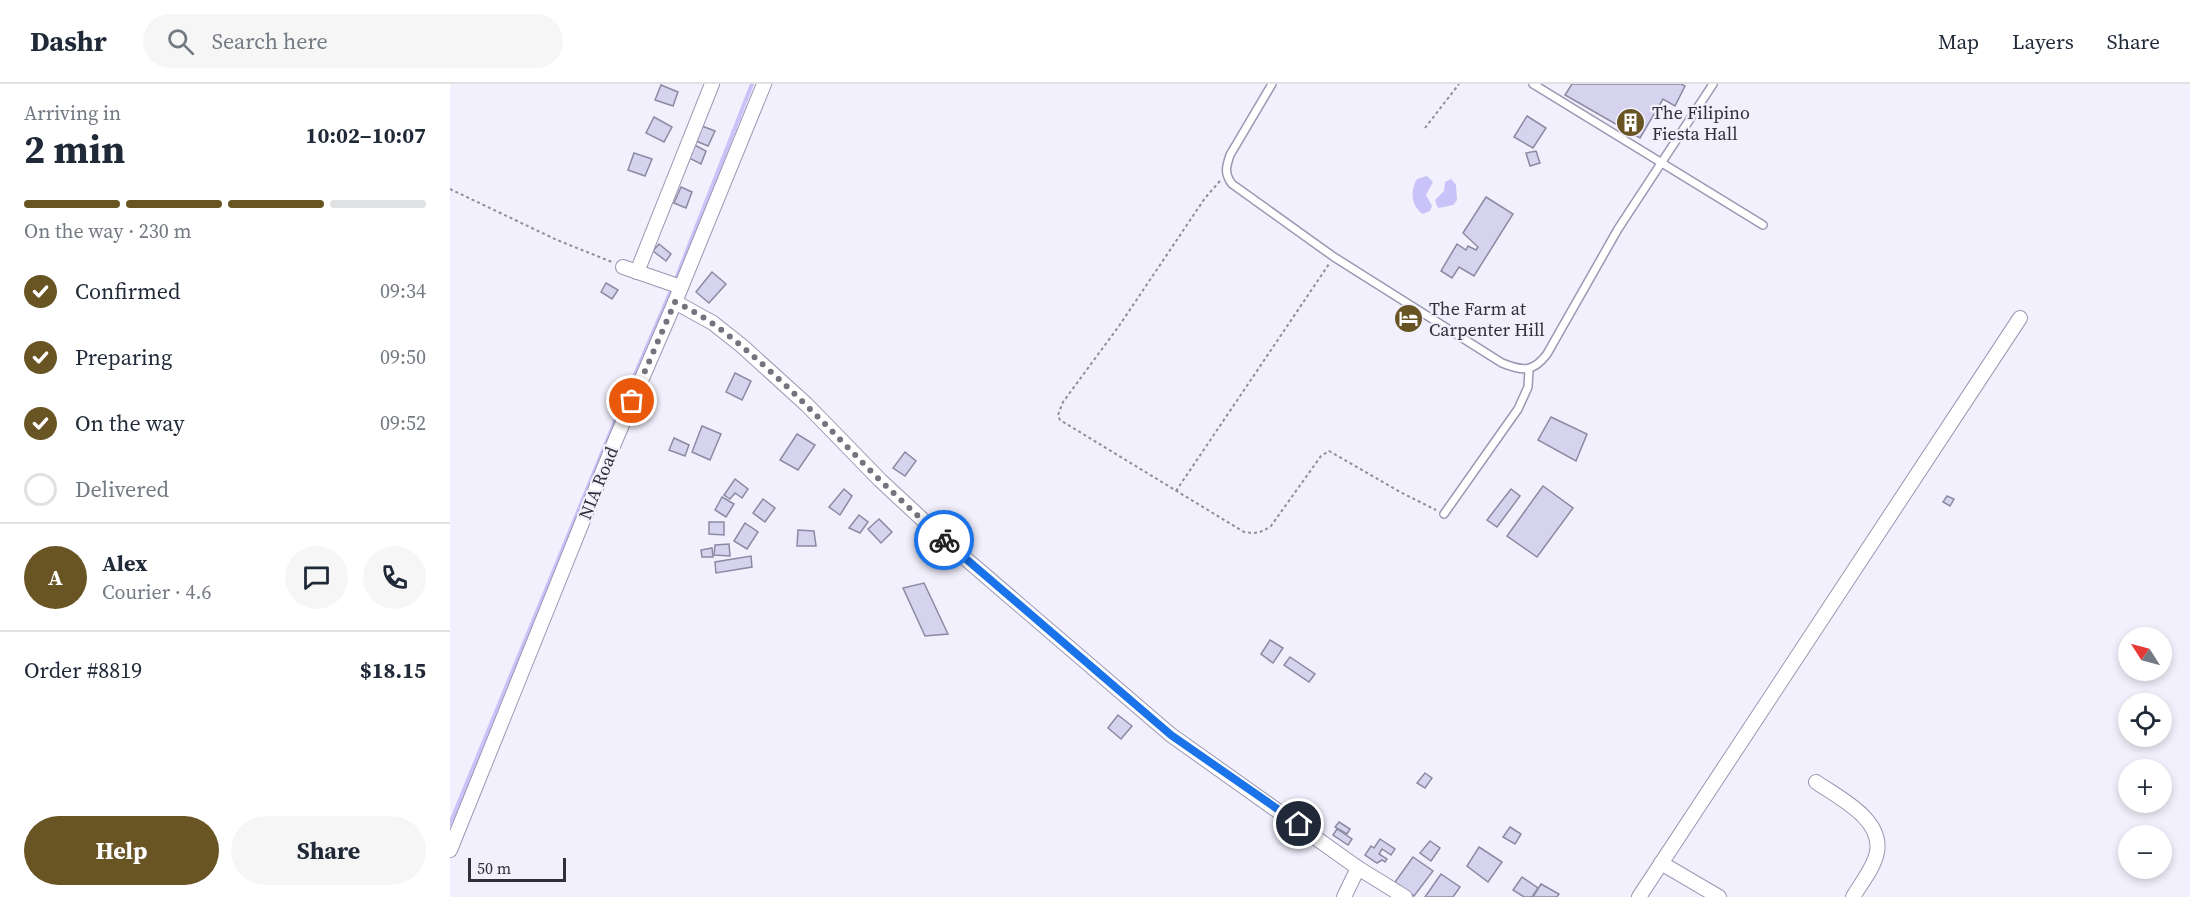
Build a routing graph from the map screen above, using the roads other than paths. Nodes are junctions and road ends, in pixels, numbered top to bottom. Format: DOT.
graph roads {
  1 [pos="712,84"];
  2 [pos="764,84"];
  3 [pos="1272,84"];
  4 [pos="1533,84"];
  5 [pos="1713,84"];
  6 [pos="1662,162"];
  7 [pos="1763,225"];
  8 [pos="623,267"];
  9 [pos="637,272"];
  10 [pos="681,287"];
  11 [pos="675,302"];
  12 [pos="2020,318"];
  13 [pos="1529,369"];
  14 [pos="1444,514"];
  15 [pos="1816,782"];
  16 [pos="450,850"];
  17 [pos="1661,863"];
  18 [pos="1358,868"];
  19 [pos="1344,897"];
  20 [pos="1405,897"];
  21 [pos="1639,897"];
  22 [pos="1719,897"];
  23 [pos="1853,897"];
  1 -- 9 [label="street"];
  2 -- 10 [label="street, NIA Road"];
  3 -- 13 [label="lane"];
  4 -- 6 [label="lane"];
  5 -- 6 [label="lane"];
  6 -- 7 [label="lane"];
  6 -- 13 [label="lane"];
  8 -- 9 [label="street"];
  9 -- 10 [label="street"];
  10 -- 11 [label="street, NIA Road"];
  11 -- 16 [label="street, NIA Road"];
  11 -- 18 [label="street"];
  12 -- 17 [label="street"];
  13 -- 14 [label="lane"];
  15 -- 23 [label="street"];
  17 -- 21 [label="street"];
  17 -- 22 [label="street"];
  18 -- 19 [label="street"];
  18 -- 20 [label="street"];
}
